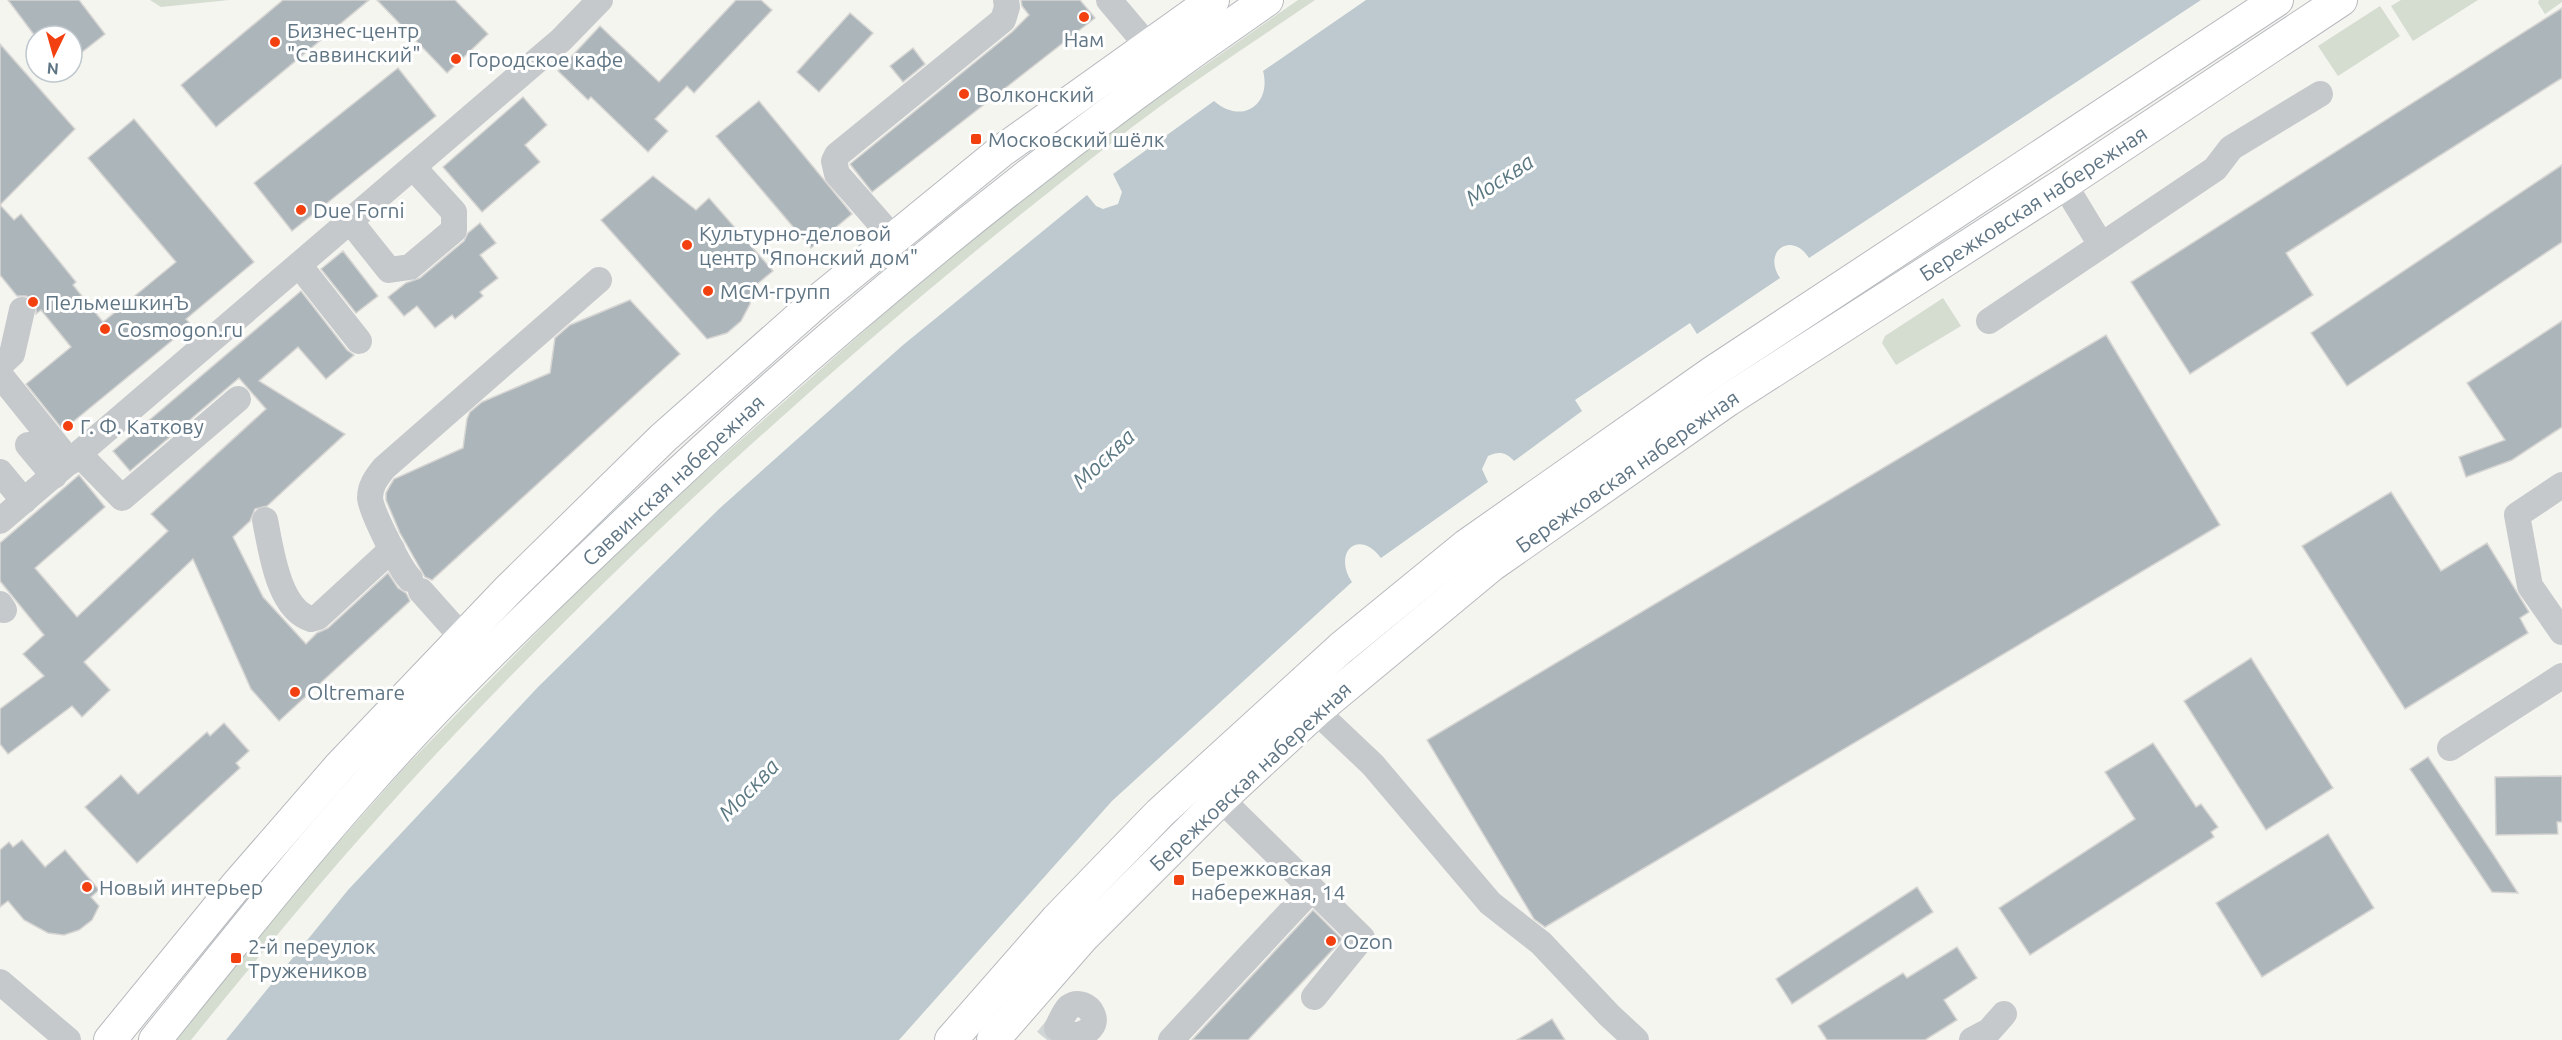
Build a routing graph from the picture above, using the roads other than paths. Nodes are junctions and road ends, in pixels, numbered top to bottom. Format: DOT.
graph roads {
  1 [pos="600,0"];
  2 [pos="1006,0"];
  3 [pos="1109,0"];
  4 [pos="1213,0"];
  5 [pos="1266,0"];
  6 [pos="2277,0"];
  7 [pos="2341,0"];
  8 [pos="1147,45"];
  9 [pos="2320,94"];
  10 [pos="413,167"];
  11 [pos="2064,184"];
  12 [pos="350,221"];
  13 [pos="894,239"];
  14 [pos="2101,245"];
  15 [pos="299,265"];
  16 [pos="599,280"];
  17 [pos="22,310"];
  18 [pos="1989,321"];
  19 [pos="360,341"];
  20 [pos="0,365"];
  21 [pos="0,375"];
  22 [pos="238,399"];
  23 [pos="28,445"];
  24 [pos="68,464"];
  25 [pos="0,472"];
  26 [pos="2562,485"];
  27 [pos="24,501"];
  28 [pos="265,520"];
  29 [pos="0,521"];
  30 [pos="392,549"];
  31 [pos="2562,632"];
  32 [pos="462,637"];
  33 [pos="2562,676"];
  34 [pos="1316,711"];
  35 [pos="2450,748"];
  36 [pos="1221,799"];
  37 [pos="1312,889"];
  38 [pos="0,982"];
  39 [pos="1314,997"];
  40 [pos="2004,1014"];
  41 [pos="68,1040"];
  42 [pos="110,1040"];
  43 [pos="155,1040"];
  44 [pos="951,1040"];
  45 [pos="993,1040"];
  46 [pos="1170,1040"];
  47 [pos="1636,1040"];
  48 [pos="1972,1040"];
  1 -- 10 [label="street"];
  2 -- 13 [label="street"];
  3 -- 8 [label="street"];
  4 -- 8 [label="main road, Саввинская набережная"];
  5 -- 43 [label="main road, Саввинская набережная"];
  6 -- 44 [label="main road, Бережковская набережная"];
  7 -- 11 [label="main road, Бережковская набережная"];
  8 -- 13 [label="main road, Саввинская набережная"];
  9 -- 14 [label="street"];
  10 -- 12 [label="street"];
  10 -- 12 [label="street"];
  11 -- 14 [label="street"];
  11 -- 34 [label="main road, Бережковская набережная"];
  12 -- 15 [label="street"];
  13 -- 32 [label="main road, Саввинская набережная"];
  14 -- 18 [label="street"];
  15 -- 19 [label="street"];
  15 -- 24 [label="street"];
  16 -- 30 [label="street"];
  17 -- 20 [label="street"];
  21 -- 24 [label="street"];
  22 -- 24 [label="street"];
  23 -- 24 [label="street"];
  24 -- 27 [label="street"];
  25 -- 27 [label="street"];
  26 -- 31 [label="street"];
  27 -- 29 [label="street"];
  28 -- 30 [label="street"];
  30 -- 32 [label="street"];
  32 -- 42 [label="main road, Саввинская набережная"];
  33 -- 35 [label="street"];
  34 -- 36 [label="main road, Бережковская набережная"];
  34 -- 47 [label="street"];
  36 -- 37 [label="street"];
  36 -- 45 [label="main road, Бережковская набережная"];
  37 -- 39 [label="street"];
  37 -- 46 [label="street"];
  38 -- 41 [label="street"];
  40 -- 48 [label="street"];
}
